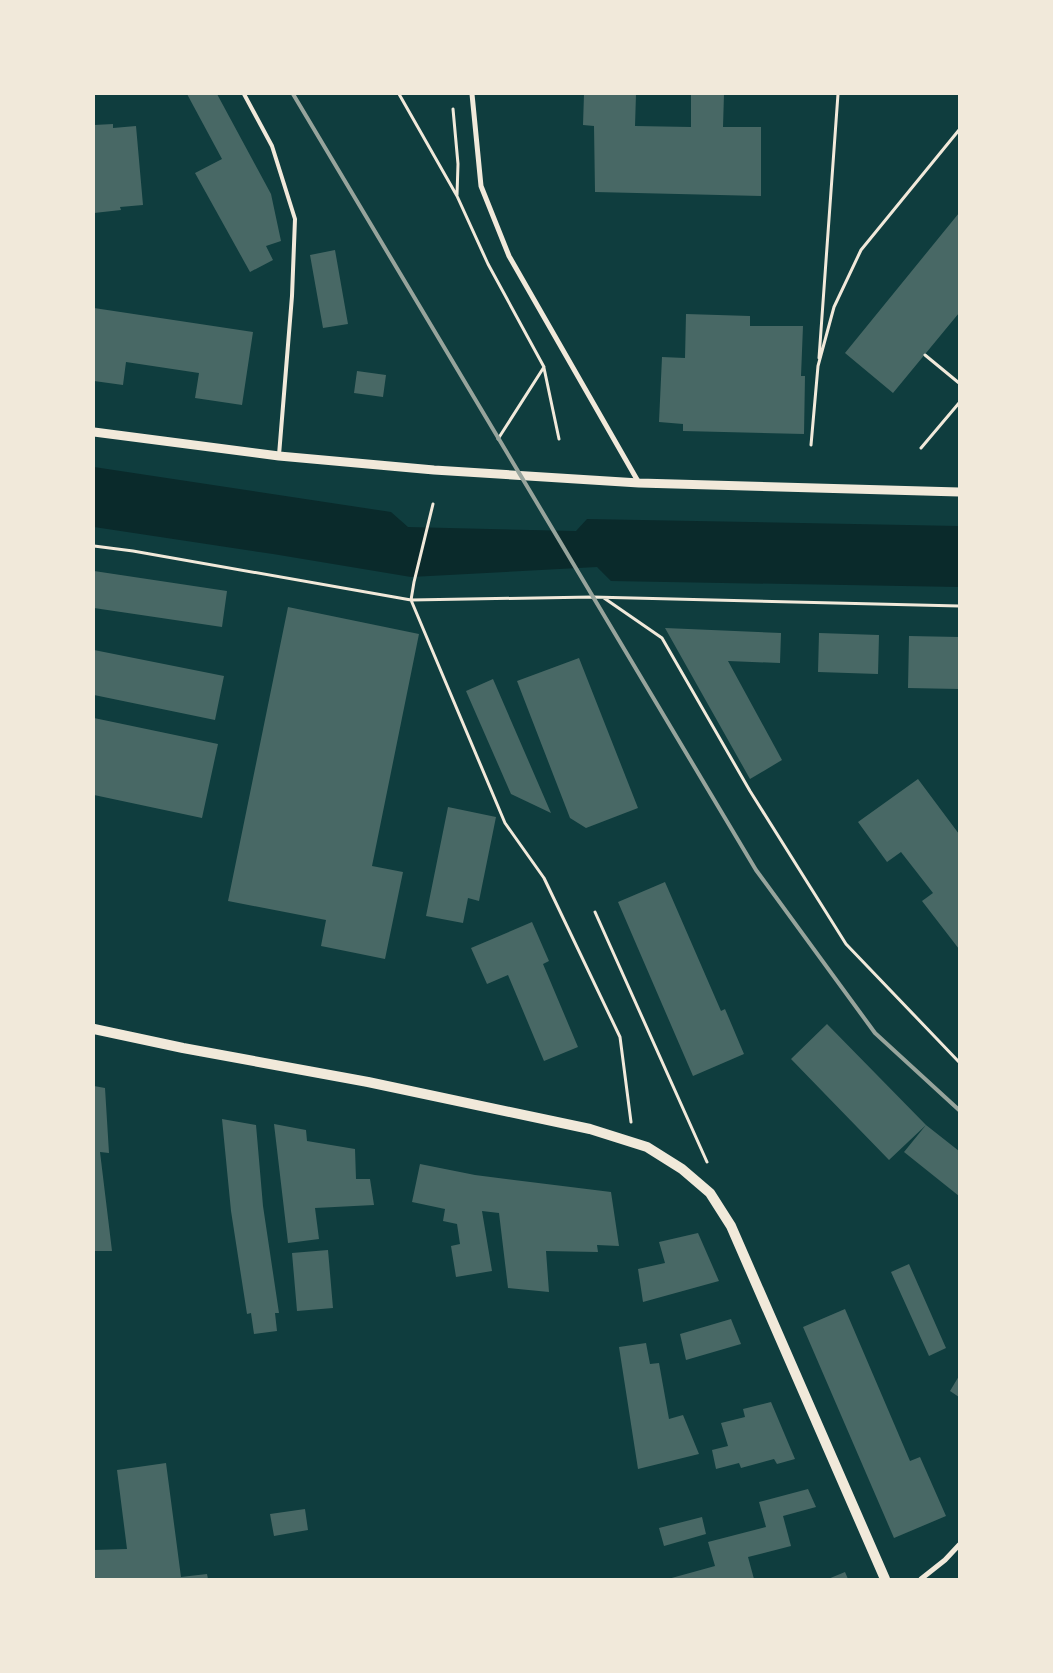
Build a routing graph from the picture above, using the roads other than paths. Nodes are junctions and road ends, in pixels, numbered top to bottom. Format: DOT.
graph roads {
  1 [pos="244,94"];
  2 [pos="472,94"];
  3 [pos="94,432"];
  4 [pos="279,456"];
  5 [pos="639,484"];
  6 [pos="959,492"];
  7 [pos="94,1029"];
  8 [pos="959,1545"];
  9 [pos="885,1579"];
  10 [pos="921,1579"];
  1 -- 4 [label="lane"];
  2 -- 5 [label="street"];
  3 -- 4 [label="street"];
  4 -- 5 [label="street"];
  5 -- 6 [label="street"];
  7 -- 9 [label="main road"];
  8 -- 10 [label="street"];
}
